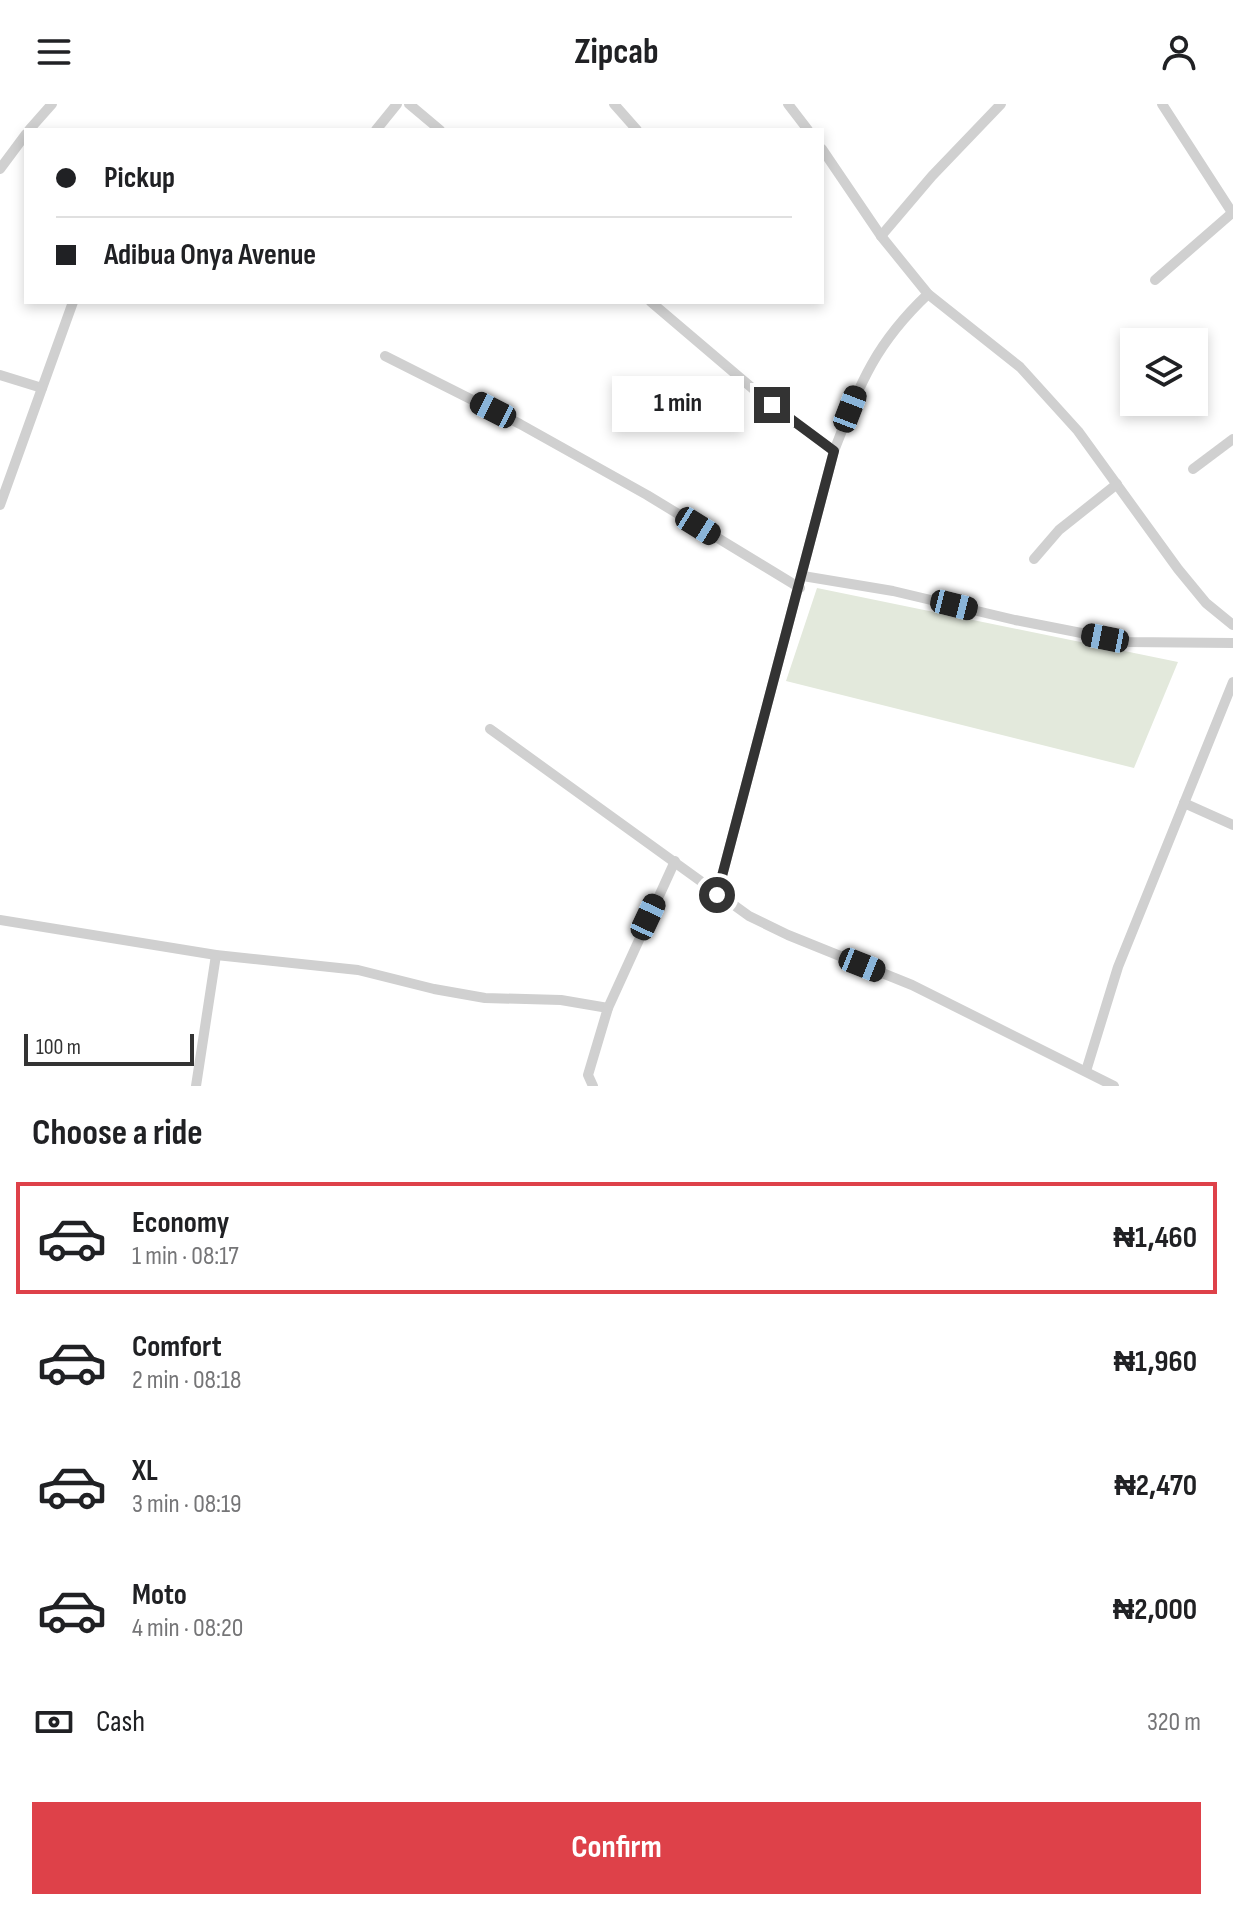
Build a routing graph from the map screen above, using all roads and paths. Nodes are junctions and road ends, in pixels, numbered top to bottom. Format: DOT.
graph roads {
  1 [pos="52,104"];
  2 [pos="397,104"];
  3 [pos="409,104"];
  4 [pos="614,104"];
  5 [pos="788,104"];
  6 [pos="1001,104"];
  7 [pos="1162,104"];
  8 [pos="31,128"];
  9 [pos="378,128"];
  10 [pos="438,128"];
  11 [pos="635,128"];
  12 [pos="806,128"];
  13 [pos="24,137"];
  14 [pos="824,152"];
  15 [pos="0,169"];
  16 [pos="1233,214"];
  17 [pos="881,236"];
  18 [pos="1155,280"];
  19 [pos="928,294"];
  20 [pos="72,304"];
  21 [pos="653,304"];
  22 [pos="385,356"];
  23 [pos="0,375"];
  24 [pos="42,388"];
  25 [pos="1233,439"];
  26 [pos="834,451"];
  27 [pos="1193,469"];
  28 [pos="1117,484"];
  29 [pos="0,505"];
  30 [pos="1034,559"];
  31 [pos="803,576"];
  32 [pos="800,588"];
  33 [pos="1233,625"];
  34 [pos="1233,643"];
  35 [pos="1233,682"];
  36 [pos="490,729"];
  37 [pos="1184,803"];
  38 [pos="1233,825"];
  39 [pos="675,861"];
  40 [pos="717,895"];
  41 [pos="0,920"];
  42 [pos="216,955"];
  43 [pos="608,1008"];
  44 [pos="1086,1071"];
  45 [pos="196,1086"];
  46 [pos="593,1086"];
  47 [pos="1114,1086"];
  1 -- 8 [label="street"];
  2 -- 9 [label="street"];
  3 -- 10 [label="street"];
  4 -- 11 [label="street"];
  5 -- 12 [label="street"];
  6 -- 17 [label="street"];
  7 -- 16 [label="street"];
  13 -- 15 [label="street"];
  14 -- 17 [label="street"];
  16 -- 18 [label="street"];
  17 -- 19 [label="street"];
  19 -- 26 [label="street"];
  19 -- 28 [label="street"];
  20 -- 24 [label="street"];
  21 -- 26 [label="street"];
  22 -- 32 [label="street"];
  23 -- 24 [label="street"];
  24 -- 29 [label="street"];
  25 -- 27 [label="street"];
  26 -- 31 [label="street"];
  28 -- 30 [label="street"];
  28 -- 33 [label="street"];
  31 -- 32 [label="street"];
  31 -- 34 [label="street"];
  32 -- 40 [label="street"];
  35 -- 37 [label="street"];
  36 -- 39 [label="street"];
  37 -- 38 [label="street"];
  37 -- 44 [label="street"];
  39 -- 40 [label="street"];
  39 -- 43 [label="street"];
  40 -- 44 [label="street"];
  41 -- 42 [label="street"];
  42 -- 43 [label="street"];
  42 -- 45 [label="street"];
  43 -- 46 [label="street"];
  44 -- 47 [label="street"];
}
